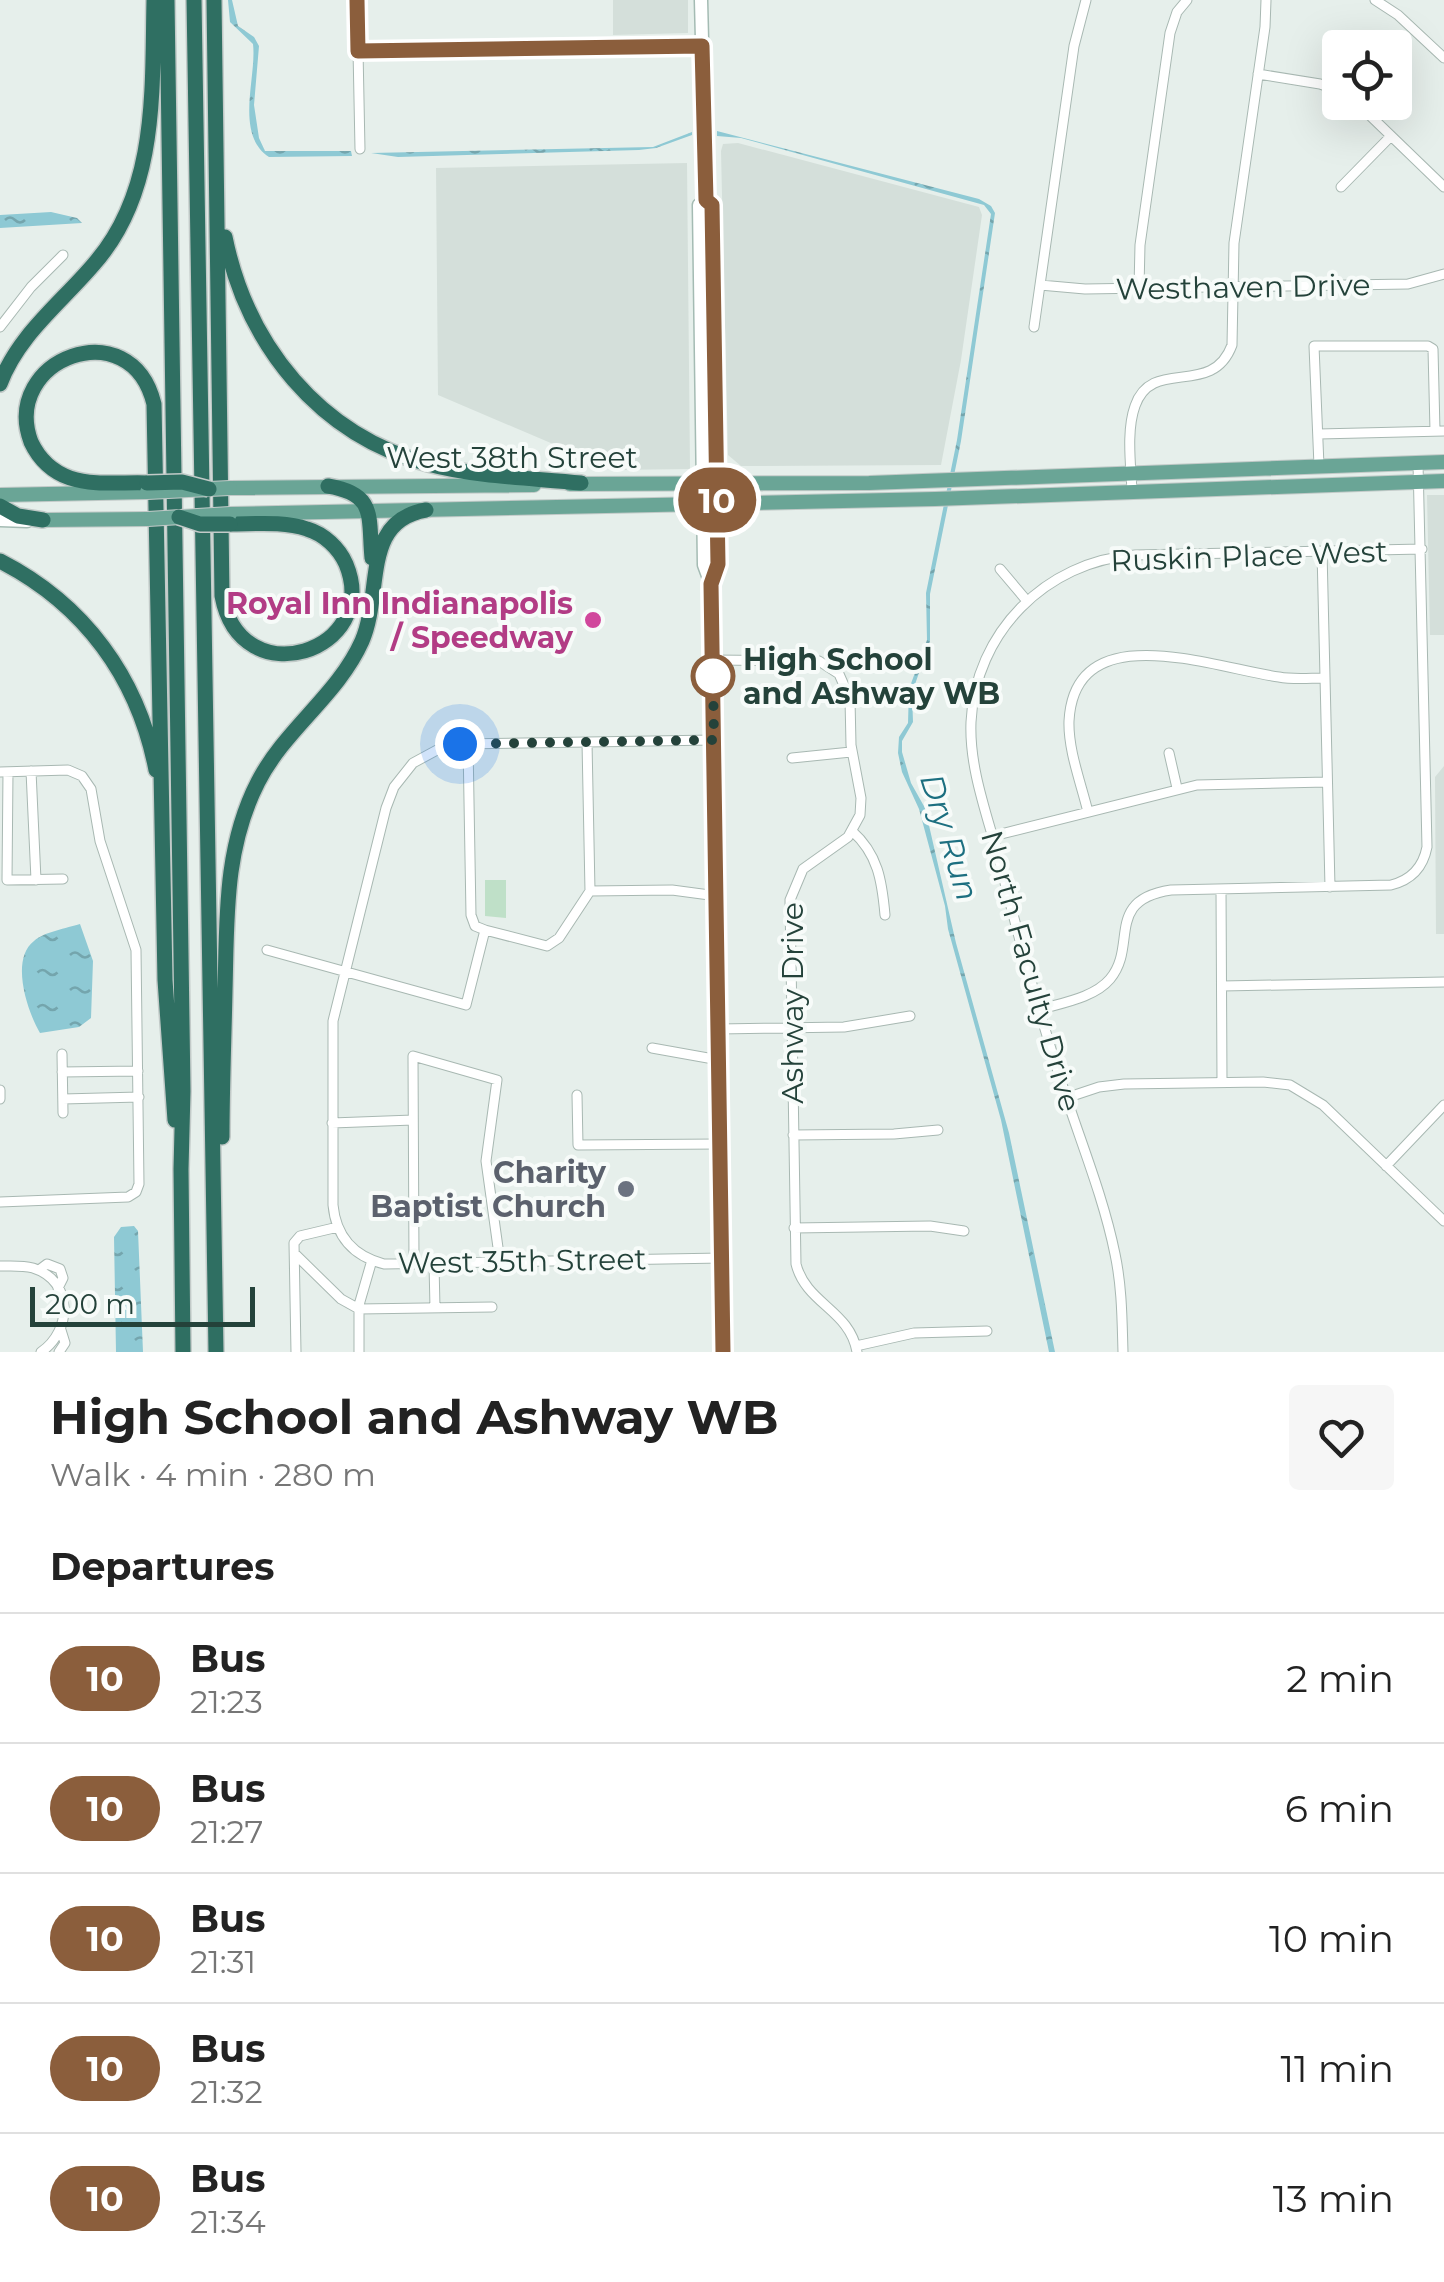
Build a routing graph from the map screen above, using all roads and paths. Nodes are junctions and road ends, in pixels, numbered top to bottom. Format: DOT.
graph roads {
  1 [pos="154,0"];
  2 [pos="168,0"];
  3 [pos="194,0"];
  4 [pos="214,0"];
  5 [pos="357,0"];
  6 [pos="701,0"];
  7 [pos="1086,0"];
  8 [pos="1187,0"];
  9 [pos="1266,0"];
  10 [pos="1374,0"];
  11 [pos="702,46"];
  12 [pos="358,51"];
  13 [pos="1444,58"];
  14 [pos="1258,74"];
  15 [pos="1322,85"];
  16 [pos="1374,120"];
  17 [pos="1390,136"];
  18 [pos="360,149"];
  19 [pos="217,171"];
  20 [pos="1341,186"];
  21 [pos="1444,187"];
  22 [pos="63,255"];
  23 [pos="1444,274"];
  24 [pos="1040,285"];
  25 [pos="1232,286"];
  26 [pos="1139,288"];
  27 [pos="0,327"];
  28 [pos="1034,327"];
  29 [pos="0,384"];
  30 [pos="1439,431"];
  31 [pos="1318,434"];
  32 [pos="1444,462"];
  33 [pos="1418,463"];
  34 [pos="1320,466"];
  35 [pos="1131,474"];
  36 [pos="1444,480"];
  37 [pos="1419,481"];
  38 [pos="580,483"];
  39 [pos="709,484"];
  40 [pos="328,486"];
  41 [pos="147,487"];
  42 [pos="208,489"];
  43 [pos="1132,492"];
  44 [pos="0,495"];
  45 [pos="710,504"];
  46 [pos="0,506"];
  47 [pos="426,510"];
  48 [pos="368,511"];
  49 [pos="179,518"];
  50 [pos="230,519"];
  51 [pos="0,520"];
  52 [pos="43,520"];
  53 [pos="1422,549"];
  54 [pos="1322,551"];
  55 [pos="0,561"];
  56 [pos="1000,569"];
  57 [pos="376,582"];
  58 [pos="1027,601"];
  59 [pos="713,660"];
  60 [pos="1325,678"];
  61 [pos="714,740"];
  62 [pos="587,742"];
  63 [pos="468,744"];
  64 [pos="851,752"];
  65 [pos="1169,753"];
  66 [pos="792,758"];
  67 [pos="31,771"];
  68 [pos="4,772"];
  69 [pos="1327,782"];
  70 [pos="1177,788"];
  71 [pos="1088,812"];
  72 [pos="162,824"];
  73 [pos="852,830"];
  74 [pos="993,836"];
  75 [pos="63,879"];
  76 [pos="36,880"];
  77 [pos="1330,886"];
  78 [pos="1221,889"];
  79 [pos="590,891"];
  80 [pos="716,896"];
  81 [pos="885,914"];
  82 [pos="485,930"];
  83 [pos="267,950"];
  84 [pos="346,972"];
  85 [pos="1444,982"];
  86 [pos="1222,986"];
  87 [pos="1038,1010"];
  88 [pos="910,1016"];
  89 [pos="790,1028"];
  90 [pos="719,1029"];
  91 [pos="652,1048"];
  92 [pos="62,1054"];
  93 [pos="719,1060"];
  94 [pos="138,1071"];
  95 [pos="62,1072"];
  96 [pos="1222,1082"];
  97 [pos="0,1090"];
  98 [pos="577,1095"];
  99 [pos="139,1097"];
  100 [pos="1066,1098"];
  101 [pos="0,1099"];
  102 [pos="63,1099"];
  103 [pos="1444,1105"];
  104 [pos="63,1113"];
  105 [pos="413,1120"];
  106 [pos="332,1123"];
  107 [pos="938,1130"];
  108 [pos="793,1135"];
  109 [pos="720,1144"];
  110 [pos="1386,1166"];
  111 [pos="180,1169"];
  112 [pos="0,1202"];
  113 [pos="1444,1221"];
  114 [pos="338,1227"];
  115 [pos="794,1228"];
  116 [pos="964,1231"];
  117 [pos="295,1254"];
  118 [pos="722,1258"];
  119 [pos="372,1260"];
  120 [pos="500,1262"];
  121 [pos="414,1264"];
  122 [pos="434,1264"];
  123 [pos="0,1266"];
  124 [pos="492,1306"];
  125 [pos="435,1308"];
  126 [pos="359,1309"];
  127 [pos="61,1330"];
  128 [pos="987,1332"];
  129 [pos="857,1349"];
  130 [pos="42,1352"];
  131 [pos="59,1352"];
  132 [pos="183,1352"];
  133 [pos="217,1352"];
  134 [pos="296,1352"];
  135 [pos="360,1352"];
  136 [pos="723,1352"];
  137 [pos="1123,1352"];
  1 -- 29 [label="highway"];
  2 -- 111 [label="highway"];
  3 -- 133 [label="highway"];
  4 -- 19 [label="highway"];
  5 -- 12 [label="street"];
  6 -- 11 [label="street"];
  7 -- 24 [label="street"];
  8 -- 26 [label="street"];
  9 -- 14 [label="street"];
  10 -- 13 [label="street"];
  11 -- 12 [label="street"];
  11 -- 39 [label="street"];
  12 -- 18 [label="street"];
  14 -- 15 [label="street"];
  14 -- 25 [label="street"];
  16 -- 17 [label="street"];
  17 -- 20 [label="street"];
  17 -- 21 [label="street"];
  19 -- 38 [label="highway"];
  19 -- 50 [label="highway"];
  22 -- 27 [label="street"];
  23 -- 25 [label="street, Westhaven Drive"];
  24 -- 26 [label="street, Westhaven Drive"];
  24 -- 28 [label="street"];
  25 -- 26 [label="street, Westhaven Drive"];
  25 -- 35 [label="street"];
  30 -- 31 [label="street"];
  30 -- 31 [label="street"];
  31 -- 34 [label="street"];
  32 -- 33 [label="main road, West 38th Street"];
  33 -- 34 [label="main road, West 38th Street"];
  33 -- 37 [label="street"];
  34 -- 35 [label="main road, West 38th Street"];
  35 -- 39 [label="main road, West 38th Street"];
  35 -- 43 [label="street"];
  36 -- 37 [label="main road, West 38th Street"];
  37 -- 43 [label="main road, West 38th Street"];
  37 -- 53 [label="street"];
  38 -- 39 [label="main road, West 38th Street"];
  38 -- 40 [label="main road, West 38th Street"];
  39 -- 45 [label="street"];
  40 -- 42 [label="main road, West 38th Street, bridge"];
  40 -- 48 [label="highway"];
  41 -- 42 [label="highway, bridge"];
  41 -- 44 [label="main road"];
  41 -- 72 [label="highway"];
  43 -- 45 [label="main road, West 38th Street"];
  45 -- 47 [label="main road, West 38th Street"];
  45 -- 59 [label="street"];
  46 -- 52 [label="highway"];
  47 -- 48 [label="main road, West 38th Street"];
  47 -- 57 [label="highway"];
  48 -- 50 [label="main road, West 38th Street"];
  48 -- 57 [label="highway"];
  49 -- 50 [label="highway, bridge"];
  49 -- 52 [label="main road, bridge"];
  51 -- 52 [label="street"];
  53 -- 54 [label="street, Ruskin Place West"];
  53 -- 77 [label="street"];
  54 -- 58 [label="street, Ruskin Place West"];
  54 -- 60 [label="street"];
  55 -- 72 [label="highway"];
  56 -- 58 [label="street"];
  57 -- 133 [label="highway"];
  58 -- 74 [label="street, North Faculty Drive"];
  59 -- 61 [label="street"];
  59 -- 64 [label="street"];
  60 -- 69 [label="street"];
  60 -- 71 [label="street"];
  61 -- 62 [label="street"];
  61 -- 80 [label="street"];
  62 -- 63 [label="street"];
  62 -- 79 [label="street"];
  63 -- 82 [label="street"];
  63 -- 84 [label="street"];
  64 -- 66 [label="street"];
  64 -- 73 [label="street"];
  65 -- 70 [label="street"];
  67 -- 68 [label="street"];
  67 -- 76 [label="street"];
  67 -- 94 [label="street"];
  68 -- 76 [label="street"];
  69 -- 70 [label="street"];
  69 -- 77 [label="street"];
  70 -- 71 [label="street"];
  71 -- 74 [label="street"];
  72 -- 111 [label="highway"];
  73 -- 81 [label="street"];
  73 -- 89 [label="street, Ashway Drive"];
  74 -- 87 [label="street, North Faculty Drive"];
  75 -- 76 [label="street"];
  77 -- 78 [label="street"];
  78 -- 86 [label="street"];
  78 -- 87 [label="street"];
  79 -- 80 [label="street"];
  79 -- 82 [label="street"];
  80 -- 90 [label="street"];
  82 -- 84 [label="street"];
  83 -- 84 [label="street"];
  84 -- 106 [label="street"];
  85 -- 86 [label="street"];
  86 -- 96 [label="street"];
  87 -- 100 [label="street, North Faculty Drive"];
  88 -- 89 [label="street"];
  89 -- 90 [label="street"];
  89 -- 108 [label="street, Ashway Drive"];
  90 -- 93 [label="street"];
  91 -- 93 [label="street"];
  92 -- 95 [label="street"];
  93 -- 109 [label="street"];
  94 -- 95 [label="street"];
  94 -- 99 [label="street"];
  95 -- 102 [label="street"];
  96 -- 100 [label="street"];
  96 -- 110 [label="street"];
  97 -- 101 [label="street"];
  98 -- 109 [label="street"];
  99 -- 102 [label="street"];
  99 -- 112 [label="street"];
  100 -- 137 [label="street, North Faculty Drive"];
  102 -- 104 [label="street"];
  103 -- 110 [label="street"];
  105 -- 106 [label="street"];
  105 -- 120 [label="street"];
  105 -- 121 [label="street"];
  106 -- 114 [label="street"];
  107 -- 108 [label="street"];
  108 -- 115 [label="street, Ashway Drive"];
  109 -- 118 [label="street"];
  110 -- 113 [label="street"];
  111 -- 132 [label="highway"];
  114 -- 117 [label="street"];
  114 -- 119 [label="street, West 35th Street"];
  115 -- 116 [label="street"];
  115 -- 129 [label="street, Ashway Drive"];
  117 -- 126 [label="street"];
  117 -- 134 [label="street"];
  118 -- 120 [label="street, West 35th Street"];
  118 -- 136 [label="street"];
  119 -- 121 [label="street, West 35th Street"];
  119 -- 126 [label="street"];
  120 -- 122 [label="street, West 35th Street"];
  121 -- 122 [label="street, West 35th Street"];
  122 -- 125 [label="street"];
  123 -- 127 [label="street"];
  124 -- 125 [label="street"];
  125 -- 126 [label="street"];
  126 -- 135 [label="street"];
  127 -- 130 [label="street"];
  127 -- 131 [label="street"];
  128 -- 129 [label="street"];
}
